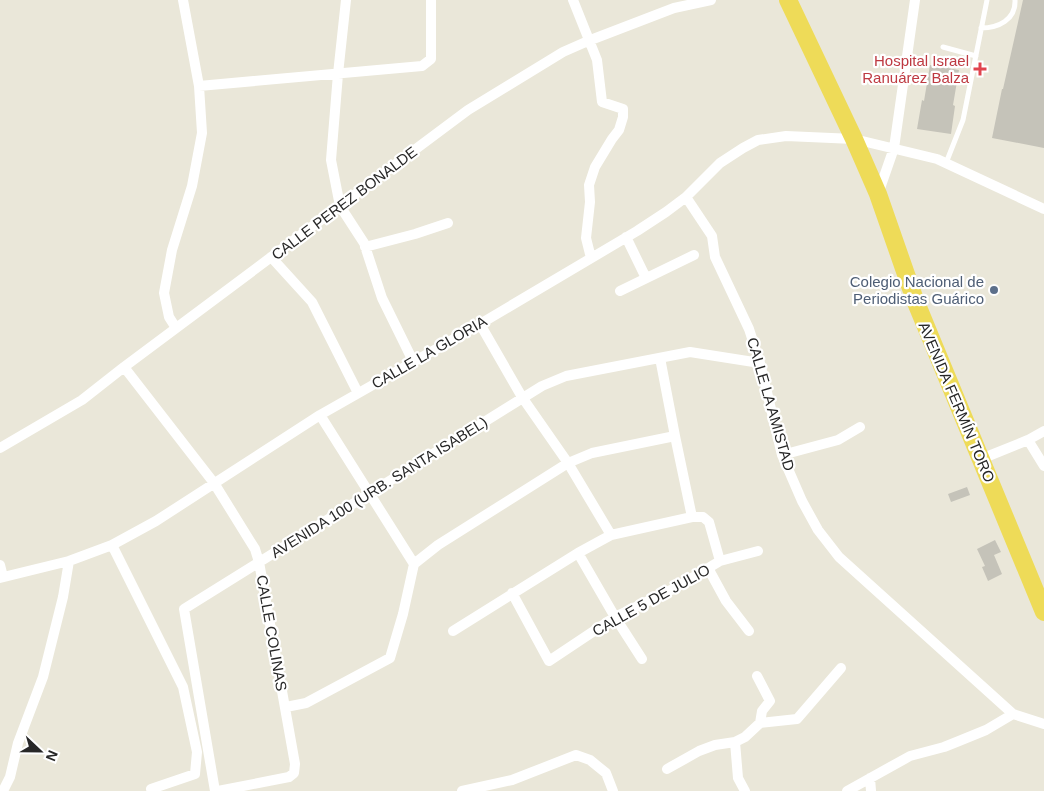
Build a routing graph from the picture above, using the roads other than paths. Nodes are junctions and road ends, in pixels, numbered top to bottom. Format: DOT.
graph roads {
  1 [pos="183,0"];
  2 [pos="346,0"];
  3 [pos="431,0"];
  4 [pos="573,0"];
  5 [pos="711,0"];
  6 [pos="788,0"];
  7 [pos="915,0"];
  8 [pos="986,0"];
  9 [pos="1015,0"];
  10 [pos="981,28"];
  11 [pos="588,41"];
  12 [pos="943,47"];
  13 [pos="976,56"];
  14 [pos="338,74"];
  15 [pos="199,86"];
  16 [pos="854,139"];
  17 [pos="894,148"];
  18 [pos="946,163"];
  19 [pos="878,194"];
  20 [pos="686,197"];
  21 [pos="340,206"];
  22 [pos="1044,209"];
  23 [pos="448,222"];
  24 [pos="626,237"];
  25 [pos="365,247"];
  26 [pos="694,254"];
  27 [pos="271,257"];
  28 [pos="591,258"];
  29 [pos="646,278"];
  30 [pos="620,290"];
  31 [pos="480,324"];
  32 [pos="176,328"];
  33 [pos="660,358"];
  34 [pos="413,361"];
  35 [pos="760,363"];
  36 [pos="124,366"];
  37 [pos="358,393"];
  38 [pos="522,397"];
  39 [pos="320,415"];
  40 [pos="860,427"];
  41 [pos="1044,431"];
  42 [pos="675,436"];
  43 [pos="1028,440"];
  44 [pos="0,448"];
  45 [pos="782,455"];
  46 [pos="981,459"];
  47 [pos="568,463"];
  48 [pos="1044,466"];
  49 [pos="214,483"];
  50 [pos="370,493"];
  51 [pos="692,517"];
  52 [pos="611,535"];
  53 [pos="112,545"];
  54 [pos="758,550"];
  55 [pos="578,553"];
  56 [pos="69,561"];
  57 [pos="720,561"];
  58 [pos="259,562"];
  59 [pos="414,564"];
  60 [pos="0,566"];
  61 [pos="708,568"];
  62 [pos="2,577"];
  63 [pos="512,593"];
  64 [pos="1044,612"];
  65 [pos="615,618"];
  66 [pos="453,631"];
  67 [pos="749,631"];
  68 [pos="642,659"];
  69 [pos="841,668"];
  70 [pos="757,676"];
  71 [pos="286,707"];
  72 [pos="1013,714"];
  73 [pos="760,723"];
  74 [pos="1044,724"];
  75 [pos="735,742"];
  76 [pos="667,769"];
  77 [pos="870,778"];
  78 [pos="151,789"];
  79 [pos="3,791"];
  80 [pos="217,791"];
  81 [pos="462,791"];
  82 [pos="614,791"];
  83 [pos="745,791"];
  84 [pos="846,791"];
  85 [pos="871,791"];
  1 -- 15 [label="street"];
  2 -- 14 [label="street"];
  3 -- 14 [label="street"];
  4 -- 11 [label="street"];
  5 -- 11 [label="street, CALLE PEREZ BONALDE"];
  6 -- 16 [label="highway, AVENIDA FERMÍN TORO"];
  7 -- 17 [label="street"];
  8 -- 10 [label="lane"];
  9 -- 10 [label="lane"];
  10 -- 13 [label="lane"];
  11 -- 21 [label="street, CALLE PEREZ BONALDE"];
  11 -- 28 [label="street"];
  12 -- 13 [label="lane"];
  13 -- 18 [label="lane"];
  14 -- 15 [label="street"];
  14 -- 21 [label="street"];
  15 -- 32 [label="street"];
  16 -- 17 [label="street, CALLE LA GLORIA"];
  16 -- 19 [label="highway, AVENIDA FERMÍN TORO"];
  16 -- 20 [label="street, CALLE LA GLORIA"];
  17 -- 18 [label="street, CALLE LA GLORIA"];
  17 -- 19 [label="street"];
  18 -- 22 [label="street, CALLE LA GLORIA"];
  19 -- 46 [label="highway, AVENIDA FERMÍN TORO"];
  20 -- 24 [label="street, CALLE LA GLORIA"];
  20 -- 35 [label="street, CALLE LA AMISTAD"];
  21 -- 25 [label="street"];
  21 -- 27 [label="street, CALLE PEREZ BONALDE"];
  23 -- 25 [label="street"];
  24 -- 28 [label="street, CALLE LA GLORIA"];
  24 -- 29 [label="street"];
  25 -- 34 [label="street"];
  26 -- 29 [label="street"];
  27 -- 32 [label="street, CALLE PEREZ BONALDE"];
  27 -- 37 [label="street"];
  28 -- 31 [label="street, CALLE LA GLORIA"];
  29 -- 30 [label="street"];
  31 -- 34 [label="street, CALLE LA GLORIA"];
  31 -- 38 [label="street"];
  32 -- 36 [label="street, CALLE PEREZ BONALDE"];
  33 -- 35 [label="street, AVENIDA 100 (URB. SANTA ISABEL)"];
  33 -- 38 [label="street, AVENIDA 100 (URB. SANTA ISABEL)"];
  33 -- 42 [label="street"];
  34 -- 37 [label="street, CALLE LA GLORIA"];
  35 -- 45 [label="street, CALLE LA AMISTAD"];
  36 -- 44 [label="street, CALLE PEREZ BONALDE"];
  36 -- 49 [label="street, CALLE COLINAS"];
  37 -- 39 [label="street, CALLE LA GLORIA"];
  38 -- 47 [label="street"];
  38 -- 50 [label="street, AVENIDA 100 (URB. SANTA ISABEL)"];
  39 -- 49 [label="street, CALLE LA GLORIA"];
  39 -- 50 [label="street"];
  40 -- 45 [label="street"];
  41 -- 43 [label="street"];
  42 -- 47 [label="street"];
  42 -- 51 [label="street"];
  43 -- 46 [label="street"];
  43 -- 48 [label="street"];
  45 -- 72 [label="street, CALLE LA AMISTAD"];
  46 -- 64 [label="highway, AVENIDA FERMÍN TORO"];
  47 -- 52 [label="street"];
  47 -- 59 [label="street"];
  49 -- 53 [label="street, CALLE LA GLORIA"];
  49 -- 58 [label="street, CALLE COLINAS"];
  50 -- 58 [label="street, AVENIDA 100 (URB. SANTA ISABEL)"];
  50 -- 59 [label="street"];
  51 -- 52 [label="street"];
  51 -- 57 [label="street"];
  52 -- 55 [label="street"];
  53 -- 56 [label="street, CALLE LA GLORIA"];
  53 -- 78 [label="street"];
  54 -- 57 [label="street, CALLE 5 DE JULIO"];
  55 -- 63 [label="street"];
  55 -- 65 [label="street"];
  56 -- 62 [label="street, CALLE LA GLORIA"];
  56 -- 79 [label="street"];
  57 -- 61 [label="street, CALLE 5 DE JULIO"];
  58 -- 71 [label="street, CALLE COLINAS"];
  58 -- 80 [label="street, AVENIDA 100 (URB. SANTA ISABEL)"];
  59 -- 71 [label="street"];
  60 -- 62 [label="street"];
  61 -- 65 [label="street, CALLE 5 DE JULIO"];
  61 -- 67 [label="street"];
  63 -- 65 [label="street, CALLE 5 DE JULIO"];
  63 -- 66 [label="street"];
  65 -- 68 [label="street"];
  69 -- 73 [label="street"];
  70 -- 73 [label="street"];
  71 -- 80 [label="street, CALLE COLINAS"];
  72 -- 74 [label="street, CALLE LA AMISTAD"];
  72 -- 77 [label="street"];
  73 -- 75 [label="street"];
  75 -- 76 [label="street"];
  75 -- 83 [label="street"];
  77 -- 84 [label="street"];
  77 -- 85 [label="street"];
  81 -- 82 [label="street"];
}
